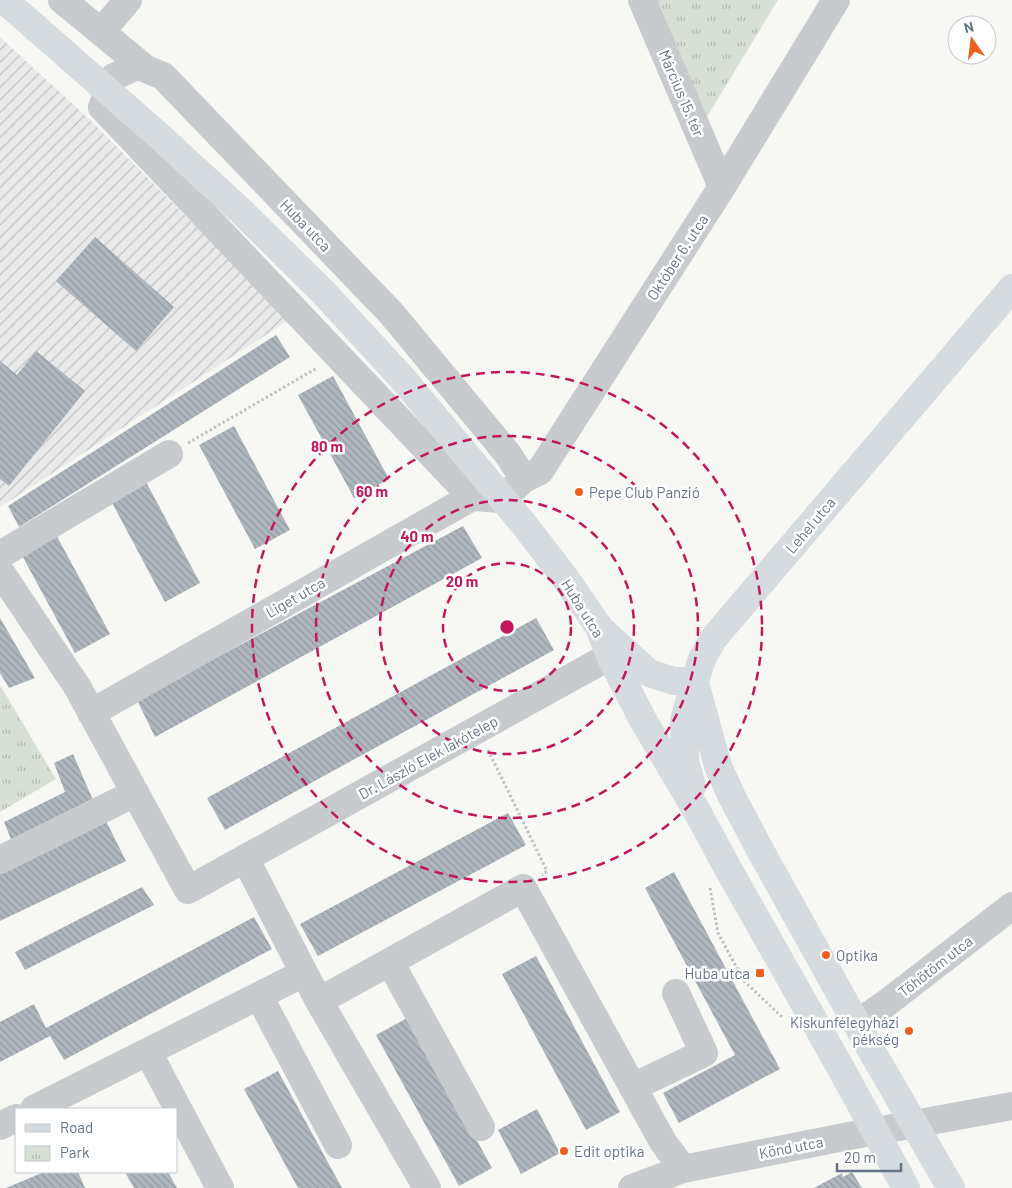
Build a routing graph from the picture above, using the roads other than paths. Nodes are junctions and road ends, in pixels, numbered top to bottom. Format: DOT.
graph roads {
  1 [pos="4,0"];
  2 [pos="62,0"];
  3 [pos="128,0"];
  4 [pos="642,0"];
  5 [pos="836,0"];
  6 [pos="101,32"];
  7 [pos="143,67"];
  8 [pos="722,187"];
  9 [pos="1012,288"];
  10 [pos="169,454"];
  11 [pos="524,478"];
  12 [pos="472,497"];
  13 [pos="502,499"];
  14 [pos="0,555"];
  15 [pos="0,571"];
  16 [pos="599,627"];
  17 [pos="610,656"];
  18 [pos="695,681"];
  19 [pos="91,713"];
  20 [pos="135,793"];
  21 [pos="698,812"];
  22 [pos="245,858"];
  23 [pos="0,860"];
  24 [pos="1012,906"];
  25 [pos="390,962"];
  26 [pos="304,973"];
  27 [pos="676,993"];
  28 [pos="259,996"];
  29 [pos="319,1001"];
  30 [pos="857,1024"];
  31 [pos="148,1052"];
  32 [pos="633,1087"];
  33 [pos="1012,1106"];
  34 [pos="36,1108"];
  35 [pos="178,1108"];
  36 [pos="178,1109"];
  37 [pos="15,1118"];
  38 [pos="914,1124"];
  39 [pos="0,1126"];
  40 [pos="481,1127"];
  41 [pos="875,1131"];
  42 [pos="338,1145"];
  43 [pos="683,1169"];
  44 [pos="220,1188"];
  45 [pos="427,1188"];
  46 [pos="632,1188"];
  47 [pos="906,1188"];
  48 [pos="951,1188"];
  1 -- 13 [label="main road, Huba utca"];
  2 -- 6 [label="street, Huba utca"];
  3 -- 6 [label="street"];
  4 -- 8 [label="street, Március 15. tér"];
  5 -- 8 [label="street, Október 6. utca"];
  6 -- 7 [label="street, Huba utca"];
  7 -- 11 [label="street, Huba utca"];
  7 -- 12 [label="street"];
  8 -- 11 [label="street, Október 6. utca"];
  9 -- 18 [label="main road, Lehel utca"];
  10 -- 14 [label="street"];
  11 -- 13 [label="street, Október 6. utca"];
  12 -- 13 [label="street"];
  12 -- 19 [label="street, Liget utca"];
  13 -- 16 [label="main road, Huba utca"];
  15 -- 19 [label="street"];
  16 -- 17 [label="main road, Huba utca"];
  16 -- 18 [label="main road"];
  17 -- 21 [label="main road, Huba utca"];
  17 -- 22 [label="street, Dr. László Elek lakótelep"];
  18 -- 21 [label="main road, Huba utca"];
  18 -- 30 [label="main road"];
  19 -- 20 [label="street"];
  20 -- 22 [label="street, Dr. László Elek lakótelep"];
  20 -- 23 [label="street"];
  21 -- 41 [label="main road, Huba utca"];
  22 -- 26 [label="street"];
  24 -- 30 [label="street, Töhötöm utca"];
  25 -- 29 [label="street"];
  25 -- 32 [label="street"];
  25 -- 40 [label="street"];
  26 -- 28 [label="street"];
  26 -- 29 [label="street"];
  27 -- 32 [label="street"];
  28 -- 31 [label="street"];
  28 -- 42 [label="street"];
  29 -- 45 [label="street"];
  30 -- 38 [label="main road"];
  31 -- 34 [label="street"];
  31 -- 35 [label="street"];
  32 -- 43 [label="street"];
  33 -- 38 [label="street, Könd utca"];
  36 -- 44 [label="street"];
  37 -- 39 [label="street"];
  38 -- 41 [label="street, Könd utca"];
  38 -- 48 [label="main road"];
  41 -- 43 [label="street, Könd utca"];
  41 -- 47 [label="main road, Huba utca"];
  43 -- 46 [label="street, Könd utca"];
}
